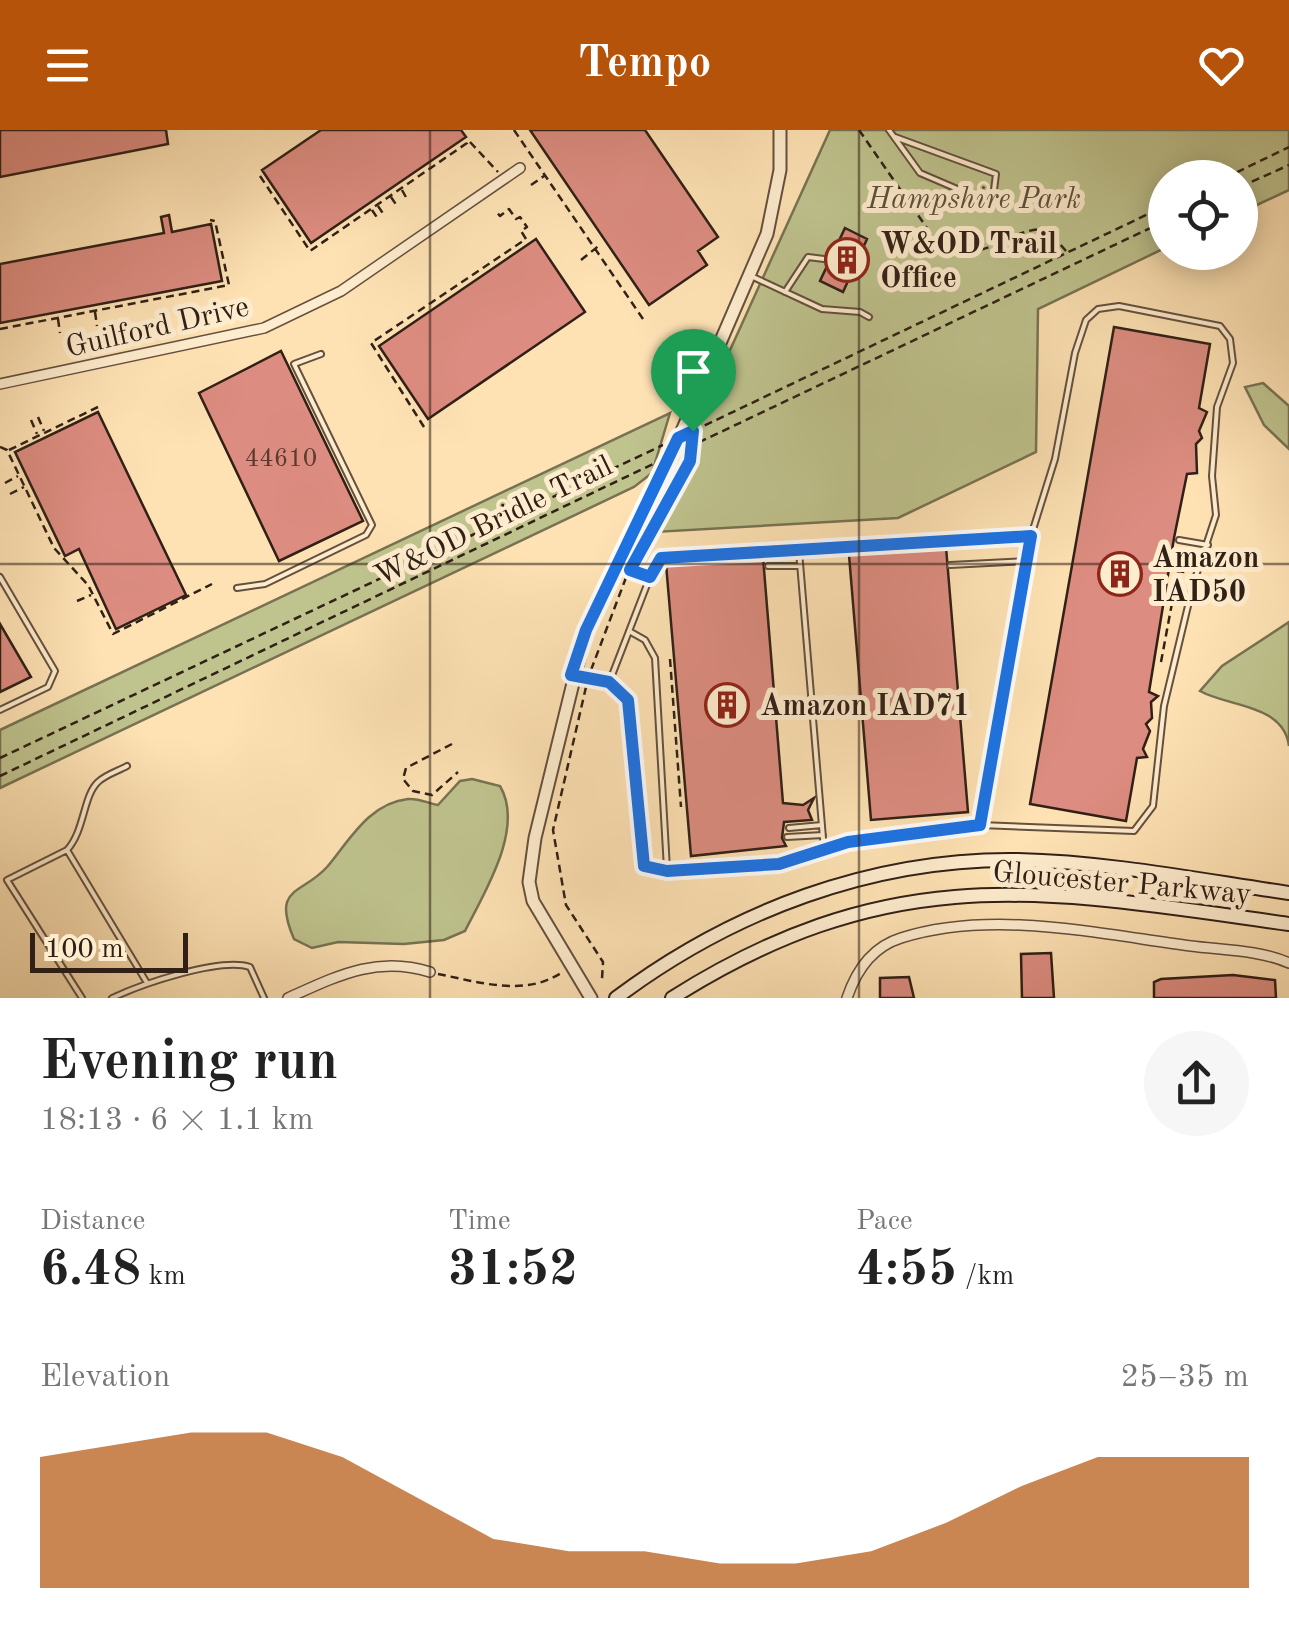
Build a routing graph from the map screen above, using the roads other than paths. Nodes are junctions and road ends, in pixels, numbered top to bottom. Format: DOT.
graph roads {
  1 [pos="780,130"];
  2 [pos="889,130"];
  3 [pos="895,137"];
  4 [pos="520,168"];
  5 [pos="824,258"];
  6 [pos="750,276"];
  7 [pos="786,292"];
  8 [pos="869,317"];
  9 [pos="321,354"];
  10 [pos="0,384"];
  11 [pos="1031,536"];
  12 [pos="1179,540"];
  13 [pos="1208,545"];
  14 [pos="799,550"];
  15 [pos="1178,552"];
  16 [pos="1205,558"];
  17 [pos="1026,561"];
  18 [pos="950,565"];
  19 [pos="768,566"];
  20 [pos="800,566"];
  21 [pos="624,567"];
  22 [pos="0,577"];
  23 [pos="650,577"];
  24 [pos="6,586"];
  25 [pos="236,588"];
  26 [pos="0,590"];
  27 [pos="629,631"];
  28 [pos="571,675"];
  29 [pos="609,682"];
  30 [pos="0,710"];
  31 [pos="127,766"];
  32 [pos="822,825"];
  33 [pos="980,825"];
  34 [pos="789,828"];
  35 [pos="822,834"];
  36 [pos="787,837"];
  37 [pos="67,850"];
  38 [pos="824,850"];
  39 [pos="667,871"];
  40 [pos="1289,892"];
  41 [pos="1289,924"];
  42 [pos="1289,963"];
  43 [pos="430,972"];
  44 [pos="147,984"];
  45 [pos="82,998"];
  46 [pos="112,998"];
  47 [pos="264,998"];
  48 [pos="288,998"];
  49 [pos="592,998"];
  50 [pos="616,998"];
  51 [pos="672,998"];
  52 [pos="847,998"];
  1 -- 6 [label="street"];
  2 -- 3 [label="lane"];
  3 -- 3 [label="lane"];
  4 -- 10 [label="street, Guilford Drive"];
  5 -- 7 [label="lane"];
  6 -- 7 [label="lane"];
  6 -- 21 [label="street"];
  7 -- 8 [label="lane"];
  9 -- 25 [label="lane"];
  11 -- 13 [label="lane"];
  11 -- 14 [label="lane"];
  11 -- 17 [label="lane"];
  12 -- 13 [label="lane"];
  13 -- 16 [label="lane"];
  14 -- 20 [label="lane"];
  14 -- 23 [label="lane"];
  15 -- 16 [label="lane"];
  16 -- 33 [label="lane"];
  17 -- 18 [label="lane"];
  17 -- 33 [label="lane"];
  19 -- 20 [label="lane"];
  20 -- 32 [label="lane"];
  21 -- 23 [label="lane"];
  21 -- 28 [label="street"];
  22 -- 24 [label="lane"];
  23 -- 27 [label="lane"];
  24 -- 26 [label="lane"];
  24 -- 30 [label="lane"];
  27 -- 29 [label="lane"];
  27 -- 39 [label="lane"];
  28 -- 29 [label="lane"];
  28 -- 49 [label="street"];
  29 -- 39 [label="lane"];
  31 -- 37 [label="lane"];
  32 -- 34 [label="lane"];
  32 -- 35 [label="lane"];
  33 -- 38 [label="lane"];
  35 -- 36 [label="lane"];
  35 -- 38 [label="lane"];
  37 -- 44 [label="lane"];
  37 -- 45 [label="lane"];
  38 -- 39 [label="lane"];
  40 -- 50 [label="main road, Gloucester Parkway"];
  41 -- 51 [label="main road, Gloucester Parkway"];
  42 -- 52 [label="street"];
  43 -- 48 [label="street"];
  44 -- 46 [label="lane"];
  44 -- 47 [label="lane"];
}
